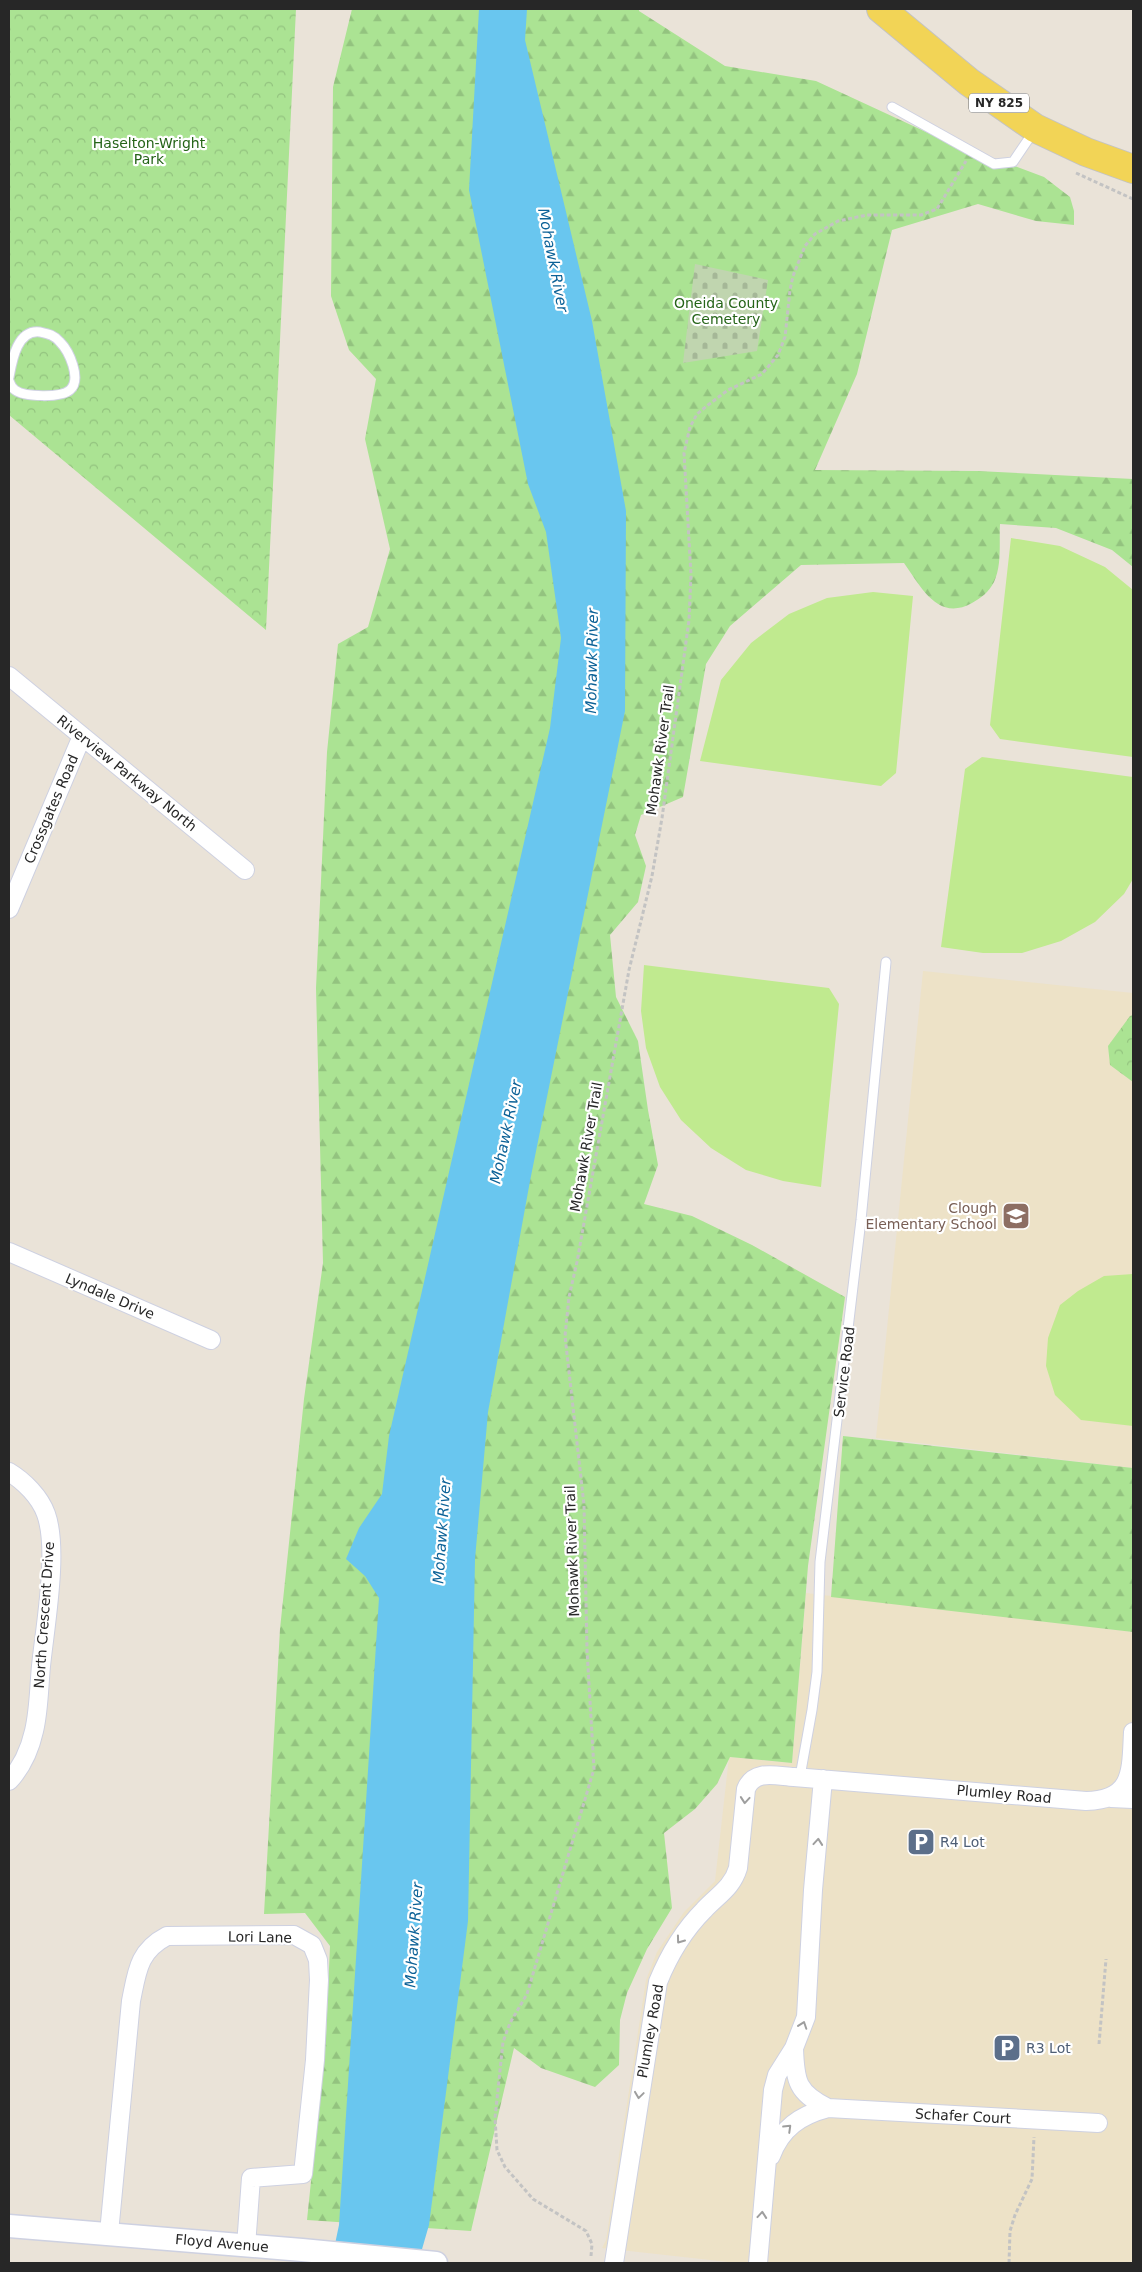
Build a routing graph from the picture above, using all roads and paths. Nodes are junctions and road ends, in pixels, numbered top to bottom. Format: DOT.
graph roads {
  1 [pos="882,9"];
  2 [pos="892,107"];
  3 [pos="1035,128"];
  4 [pos="971,152"];
  5 [pos="1133,169"];
  6 [pos="9,379"];
  7 [pos="11,392"];
  8 [pos="9,676"];
  9 [pos="82,736"];
  10 [pos="245,870"];
  11 [pos="9,909"];
  12 [pos="886,962"];
  13 [pos="9,1252"];
  14 [pos="211,1340"];
  15 [pos="9,1472"];
  16 [pos="1133,1732"];
  17 [pos="13,1776"];
  18 [pos="794,1777"];
  19 [pos="823,1779"];
  20 [pos="1110,1798"];
  21 [pos="1133,1800"];
  22 [pos="1106,1960"];
  23 [pos="1099,2044"];
  24 [pos="794,2048"];
  25 [pos="828,2108"];
  26 [pos="1098,2123"];
  27 [pos="1038,2130"];
  28 [pos="766,2168"];
  29 [pos="9,2226"];
  30 [pos="109,2233"];
  31 [pos="246,2246"];
  32 [pos="591,2256"];
  33 [pos="436,2263"];
  34 [pos="614,2263"];
  35 [pos="758,2263"];
  36 [pos="1009,2263"];
  1 -- 3 [label="main road, NY 825"];
  2 -- 4 [label="lane"];
  3 -- 4 [label="lane"];
  3 -- 5 [label="main road, NY 825"];
  4 -- 32 [label="path, Mohawk River Trail"];
  6 -- 7 [label="lane"];
  6 -- 7 [label="lane"];
  8 -- 9 [label="street, Riverview Parkway North"];
  9 -- 10 [label="street, Riverview Parkway North"];
  9 -- 11 [label="street, Crossgates Road"];
  12 -- 18 [label="lane, Service Road"];
  13 -- 14 [label="street, Lyndale Drive"];
  15 -- 17 [label="street, North Crescent Drive"];
  16 -- 20 [label="street"];
  18 -- 19 [label="street, Plumley Road"];
  18 -- 34 [label="street, Plumley Road, one-way"];
  19 -- 20 [label="street, Plumley Road"];
  24 -- 19 [label="street, one-way"];
  20 -- 21 [label="street, Plumley Road"];
  22 -- 23 [label="path"];
  24 -- 25 [label="street"];
  24 -- 28 [label="street"];
  25 -- 26 [label="street, Schafer Court"];
  28 -- 25 [label="street, Schafer Court, one-way"];
  27 -- 36 [label="path"];
  35 -- 28 [label="street, one-way"];
  29 -- 30 [label="street, Floyd Avenue"];
  30 -- 31 [label="street, Floyd Avenue"];
  30 -- 31 [label="street, Lori Lane"];
  31 -- 33 [label="street, Floyd Avenue"];
}
